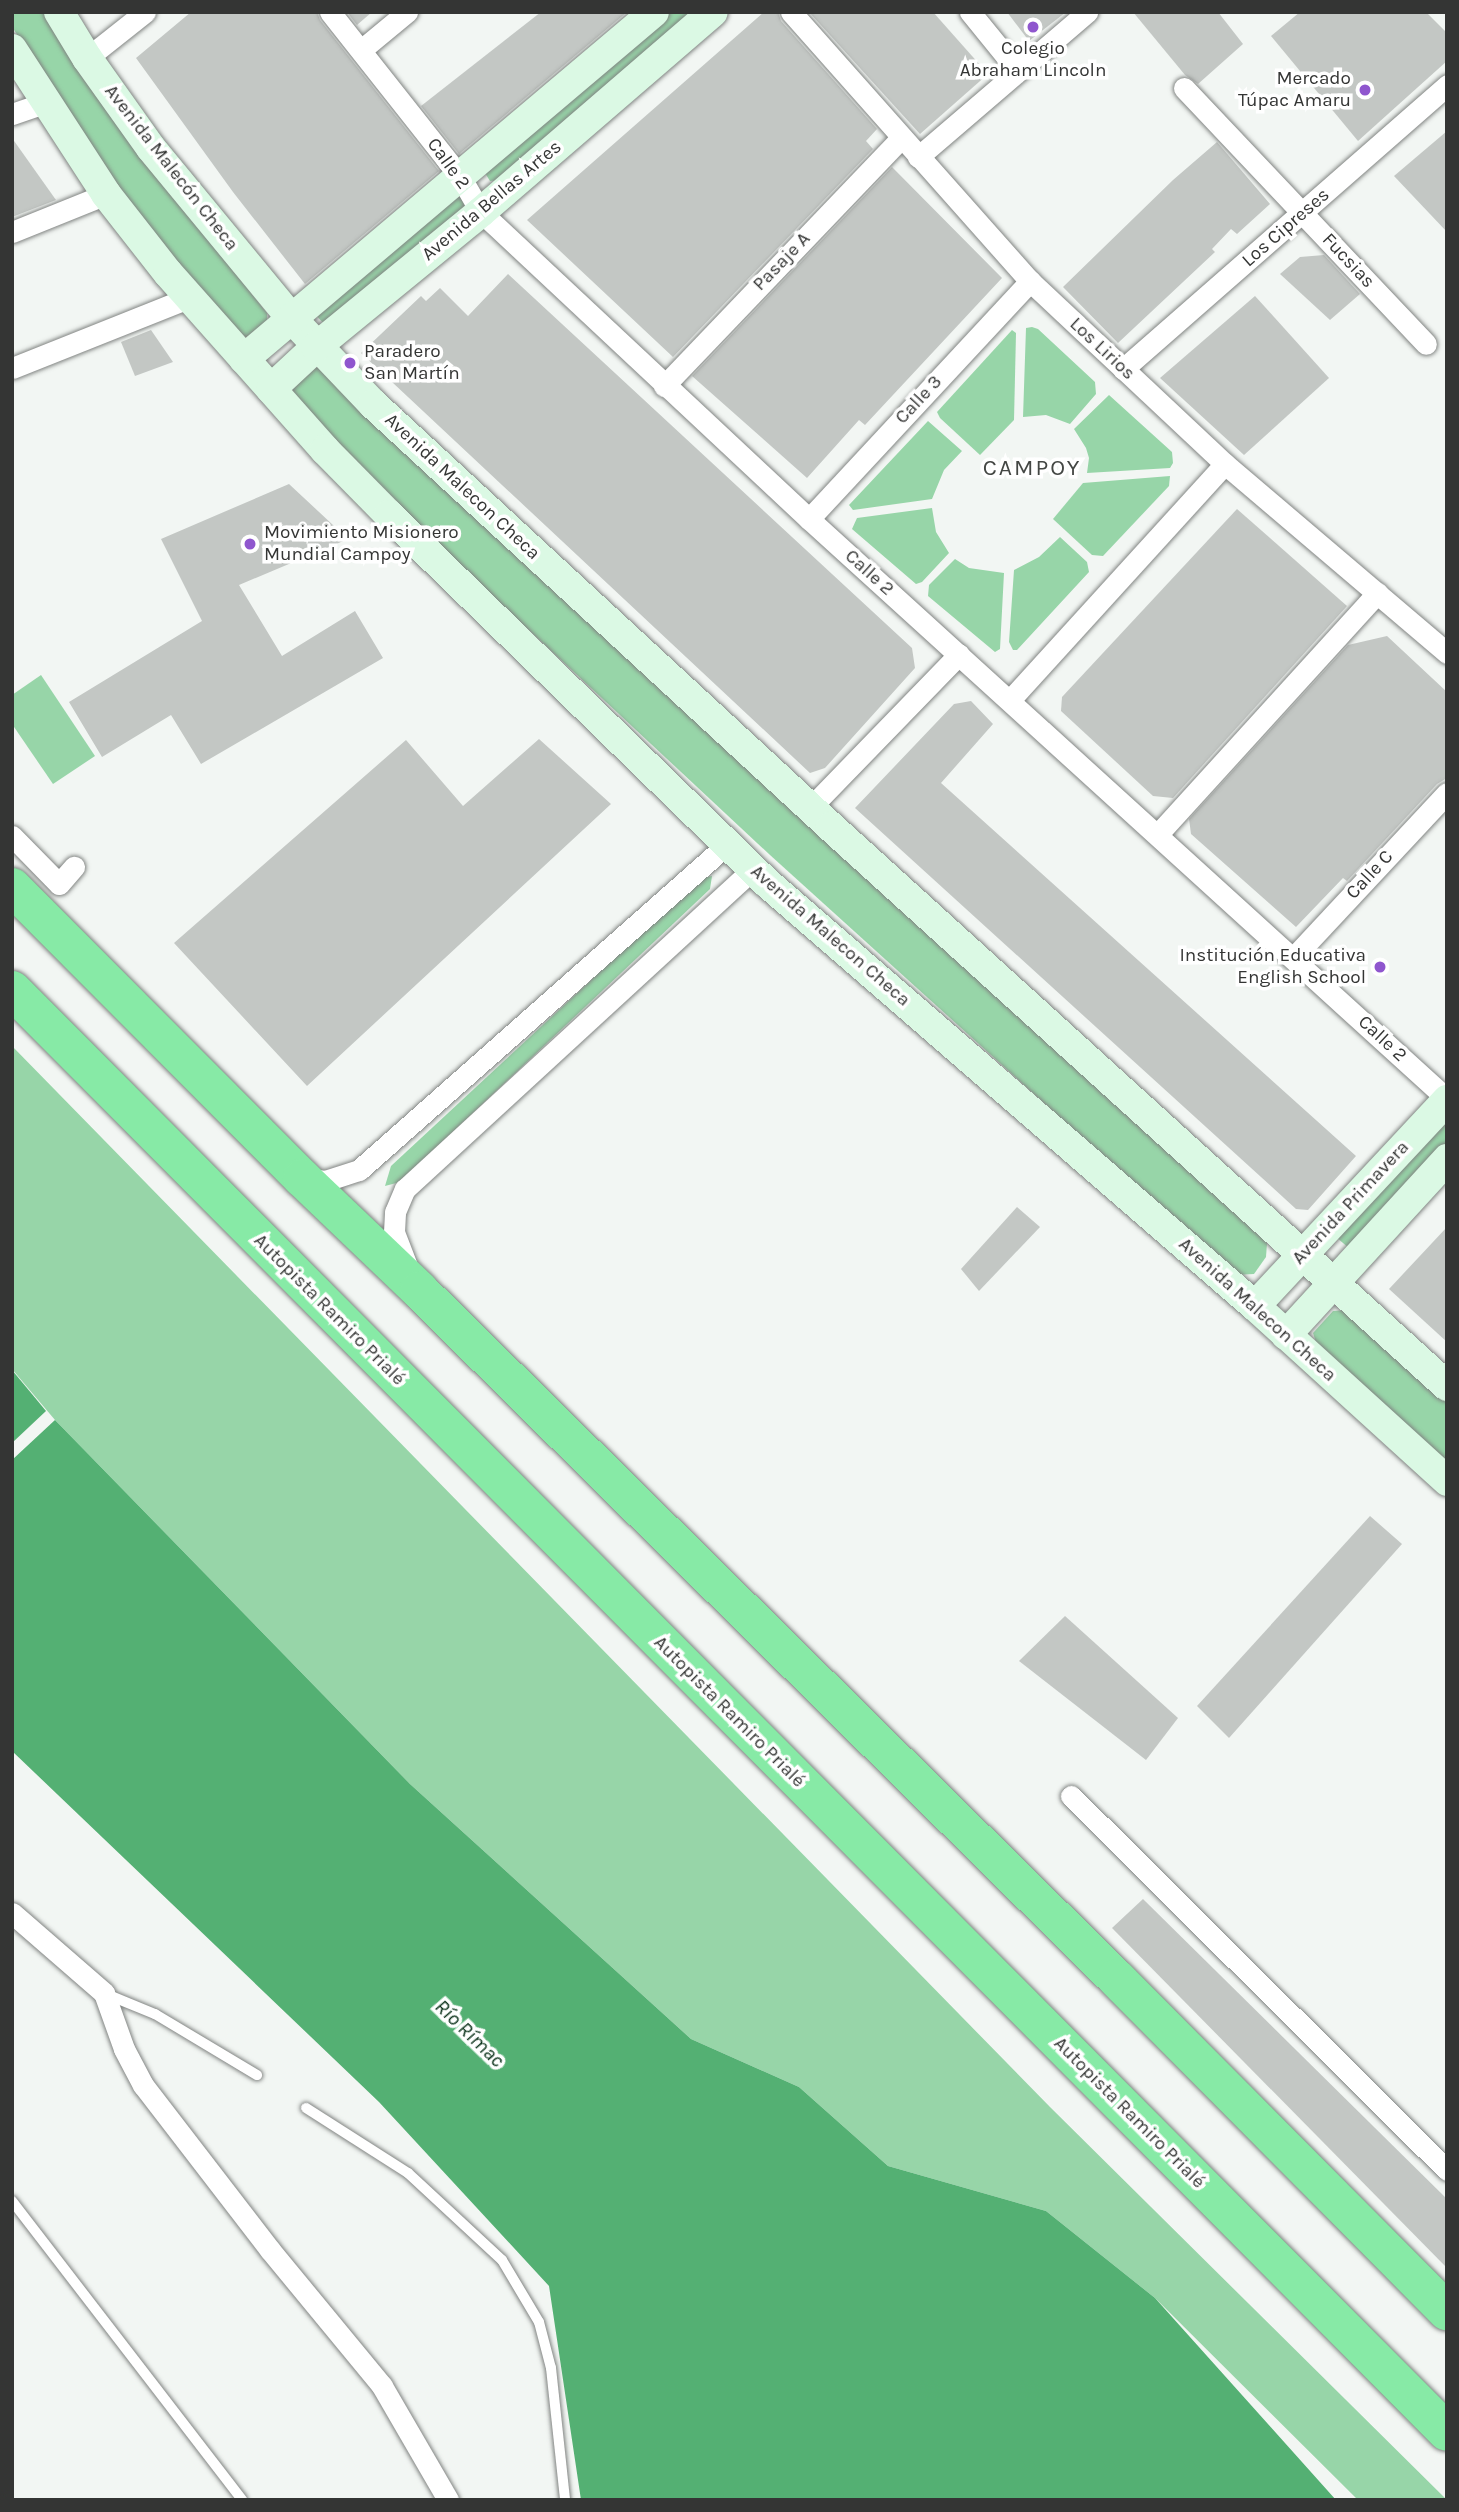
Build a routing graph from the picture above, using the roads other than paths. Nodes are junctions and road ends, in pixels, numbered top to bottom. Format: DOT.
graph roads {
  1 [pos="58,12"];
  2 [pos="145,12"];
  3 [pos="330,12"];
  4 [pos="407,12"];
  5 [pos="654,12"];
  6 [pos="713,12"];
  7 [pos="791,12"];
  8 [pos="970,12"];
  9 [pos="1087,12"];
  10 [pos="12,49"];
  11 [pos="361,50"];
  12 [pos="87,58"];
  13 [pos="1018,71"];
  14 [pos="1447,85"];
  15 [pos="1184,88"];
  16 [pos="46,102"];
  17 [pos="12,114"];
  18 [pos="901,138"];
  19 [pos="918,157"];
  20 [pos="461,178"];
  21 [pos="106,194"];
  22 [pos="481,212"];
  23 [pos="1303,213"];
  24 [pos="12,232"];
  25 [pos="1030,281"];
  26 [pos="190,297"];
  27 [pos="291,318"];
  28 [pos="1426,344"];
  29 [pos="316,347"];
  30 [pos="244,359"];
  31 [pos="12,368"];
  32 [pos="1123,369"];
  33 [pos="664,386"];
  34 [pos="271,389"];
  35 [pos="1225,464"];
  36 [pos="809,519"];
  37 [pos="1377,593"];
  38 [pos="1447,653"];
  39 [pos="959,654"];
  40 [pos="1010,700"];
  41 [pos="1447,793"];
  42 [pos="810,808"];
  43 [pos="1158,834"];
  44 [pos="12,836"];
  45 [pos="728,844"];
  46 [pos="74,867"];
  47 [pos="753,869"];
  48 [pos="12,887"];
  49 [pos="1294,957"];
  50 [pos="12,990"];
  51 [pos="1447,1099"];
  52 [pos="1447,1159"];
  53 [pos="302,1178"];
  54 [pos="1302,1256"];
  55 [pos="1331,1283"];
  56 [pos="419,1290"];
  57 [pos="1255,1306"];
  58 [pos="1286,1335"];
  59 [pos="1447,1386"];
  60 [pos="1447,1481"];
  61 [pos="1071,1796"];
  62 [pos="12,1913"];
  63 [pos="104,1993"];
  64 [pos="257,2075"];
  65 [pos="306,2108"];
  66 [pos="1447,2170"];
  67 [pos="12,2201"];
  68 [pos="1447,2311"];
  69 [pos="1447,2432"];
  70 [pos="242,2500"];
  71 [pos="448,2500"];
  72 [pos="565,2500"];
  1 -- 12 [label="main road, Avenida Malecón Checa"];
  2 -- 12 [label="street"];
  3 -- 11 [label="street, Calle 2"];
  4 -- 11 [label="street"];
  5 -- 20 [label="main road, Avenida Bellas Artes"];
  6 -- 22 [label="main road, Avenida Bellas Artes"];
  7 -- 18 [label="street, Los Lirios"];
  8 -- 13 [label="street"];
  9 -- 13 [label="street"];
  10 -- 16 [label="main road"];
  11 -- 20 [label="street, Calle 2"];
  12 -- 27 [label="main road, Avenida Malecón Checa"];
  13 -- 19 [label="street"];
  14 -- 23 [label="street, Los Cipreses"];
  15 -- 23 [label="street, Fucsias"];
  16 -- 17 [label="street"];
  16 -- 21 [label="main road"];
  18 -- 19 [label="street, Los Lirios"];
  18 -- 33 [label="street, Pasaje A"];
  19 -- 25 [label="street, Los Lirios"];
  20 -- 22 [label="street, Calle 2"];
  20 -- 27 [label="main road, Avenida Bellas Artes"];
  21 -- 24 [label="street"];
  21 -- 26 [label="main road"];
  22 -- 29 [label="main road, Avenida Bellas Artes"];
  22 -- 33 [label="street, Calle 2"];
  23 -- 28 [label="street, Fucsias"];
  23 -- 32 [label="street, Los Cipreses"];
  25 -- 32 [label="street, Los Lirios"];
  25 -- 36 [label="street, Calle 3"];
  26 -- 30 [label="main road"];
  26 -- 31 [label="street"];
  27 -- 29 [label="main road, Avenida Malecon Checa"];
  27 -- 30 [label="main road, Avenida Bellas Artes"];
  29 -- 34 [label="main road, Avenida Bellas Artes"];
  29 -- 42 [label="main road, Avenida Malecon Checa"];
  30 -- 34 [label="main road, Avenida Malecon Checa"];
  32 -- 35 [label="street, Los Lirios"];
  33 -- 36 [label="street, Calle 2"];
  34 -- 45 [label="main road, Avenida Malecon Checa"];
  35 -- 37 [label="street, Los Lirios"];
  35 -- 40 [label="street"];
  36 -- 39 [label="street, Calle 2"];
  37 -- 38 [label="street, Los Lirios"];
  37 -- 43 [label="street"];
  39 -- 40 [label="street, Calle 2"];
  39 -- 42 [label="street"];
  40 -- 43 [label="street, Calle 2"];
  41 -- 49 [label="street, Calle C"];
  42 -- 54 [label="main road, Avenida Malecon Checa"];
  43 -- 49 [label="street, Calle 2"];
  44 -- 46 [label="street"];
  45 -- 47 [label="main road, Avenida Malecon Checa"];
  45 -- 53 [label="street"];
  47 -- 56 [label="street"];
  47 -- 57 [label="main road, Avenida Malecon Checa"];
  48 -- 53 [label="highway"];
  49 -- 51 [label="street, Calle 2"];
  50 -- 69 [label="highway, Autopista Ramiro Prialé"];
  51 -- 54 [label="main road, Avenida Primavera"];
  52 -- 55 [label="main road, Avenida Primavera"];
  53 -- 56 [label="highway"];
  54 -- 55 [label="main road, Avenida Malecon Checa"];
  54 -- 57 [label="main road, Avenida Primavera"];
  55 -- 58 [label="main road, Avenida Primavera"];
  55 -- 59 [label="main road, Avenida Malecon Checa"];
  56 -- 68 [label="highway"];
  57 -- 58 [label="main road, Avenida Malecon Checa"];
  58 -- 60 [label="main road, Avenida Malecon Checa"];
  61 -- 66 [label="street"];
  62 -- 63 [label="street"];
  63 -- 64 [label="lane"];
  63 -- 71 [label="street"];
  65 -- 72 [label="lane"];
  67 -- 70 [label="lane"];
}
